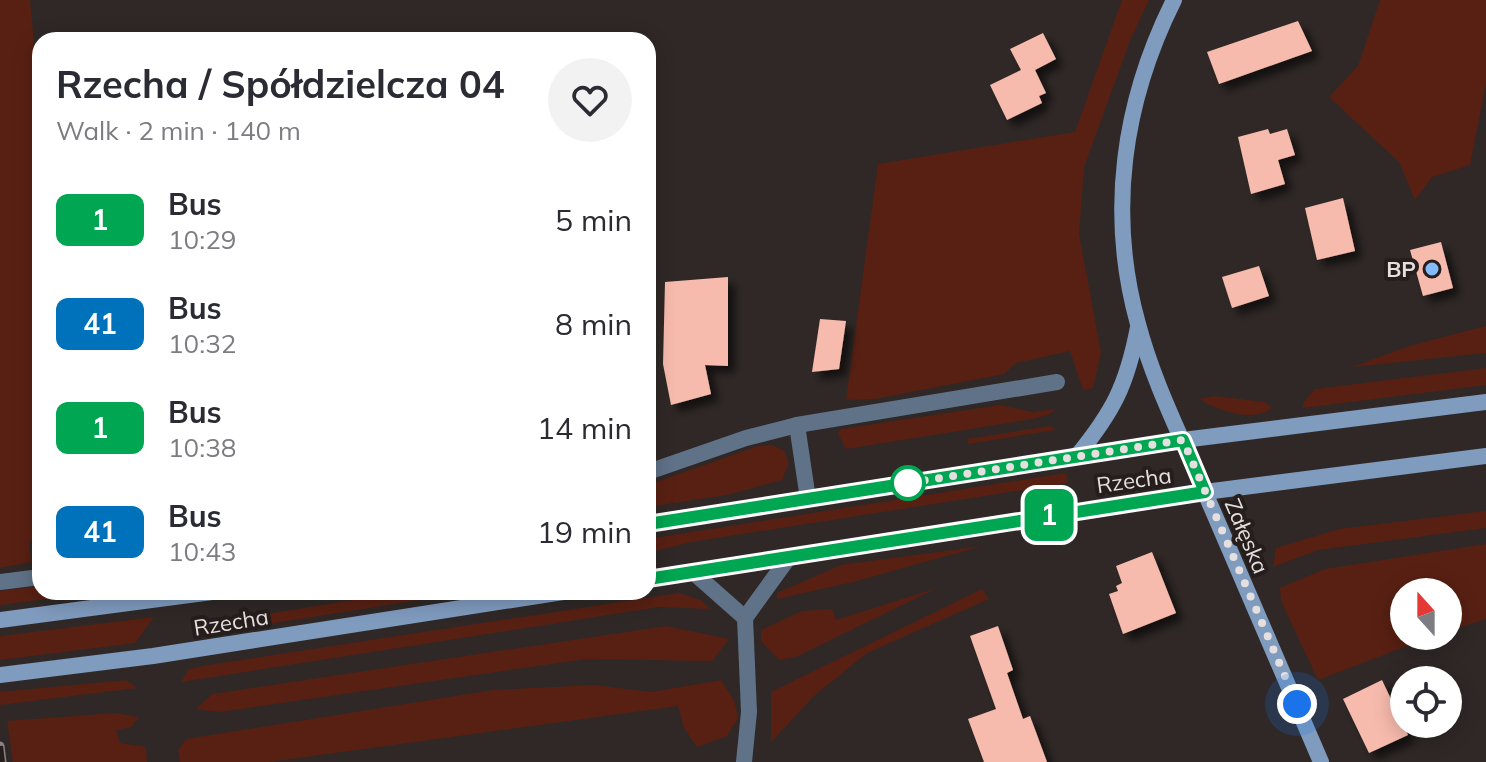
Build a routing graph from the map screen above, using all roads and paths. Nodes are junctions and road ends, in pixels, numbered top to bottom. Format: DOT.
graph roads {
  1 [pos="1174,0"];
  2 [pos="1138,326"];
  3 [pos="1057,382"];
  4 [pos="1486,402"];
  5 [pos="797,425"];
  6 [pos="1183,440"];
  7 [pos="1486,456"];
  8 [pos="1076,457"];
  9 [pos="656,469"];
  10 [pos="1205,492"];
  11 [pos="808,499"];
  12 [pos="656,523"];
  13 [pos="789,557"];
  14 [pos="693,572"];
  15 [pos="32,578"];
  16 [pos="656,578"];
  17 [pos="0,582"];
  18 [pos="151,600"];
  19 [pos="512,600"];
  20 [pos="745,618"];
  21 [pos="0,620"];
  22 [pos="0,675"];
  23 [pos="744,762"];
  24 [pos="1321,762"];
  1 -- 2 [label="main road, Załęska"];
  2 -- 6 [label="main road, Załęska"];
  2 -- 8 [label="main road, Załęska"];
  3 -- 5 [label="street"];
  4 -- 6 [label="main road, Rzecha"];
  5 -- 9 [label="street"];
  5 -- 11 [label="street"];
  6 -- 8 [label="main road, Rzecha"];
  6 -- 10 [label="main road, Załęska"];
  7 -- 10 [label="main road, Rzecha"];
  8 -- 11 [label="main road, Rzecha"];
  10 -- 13 [label="main road, Rzecha"];
  10 -- 24 [label="main road, Załęska"];
  11 -- 12 [label="main road, Rzecha"];
  13 -- 14 [label="main road, Rzecha"];
  13 -- 20 [label="street"];
  14 -- 16 [label="main road, Rzecha"];
  14 -- 20 [label="street"];
  15 -- 17 [label="street"];
  18 -- 21 [label="main road, Rzecha"];
  19 -- 22 [label="main road, Rzecha"];
  20 -- 23 [label="street"];
}
